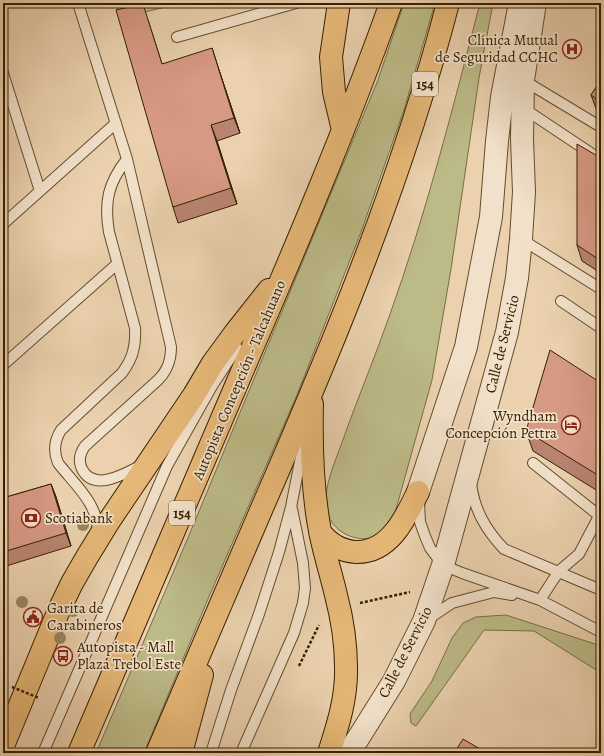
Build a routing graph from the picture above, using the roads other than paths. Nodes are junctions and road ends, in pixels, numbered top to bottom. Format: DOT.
graph roads {
  1 [pos="78,3"];
  2 [pos="296,3"];
  3 [pos="339,3"];
  4 [pos="391,3"];
  5 [pos="448,3"];
  6 [pos="520,3"];
  7 [pos="536,3"];
  8 [pos="177,37"];
  9 [pos="3,73"];
  10 [pos="523,80"];
  11 [pos="512,102"];
  12 [pos="116,123"];
  13 [pos="601,127"];
  14 [pos="343,130"];
  15 [pos="127,159"];
  16 [pos="601,160"];
  17 [pos="40,191"];
  18 [pos="3,224"];
  19 [pos="521,239"];
  20 [pos="117,264"];
  21 [pos="284,274"];
  22 [pos="601,290"];
  23 [pos="561,301"];
  24 [pos="601,328"];
  25 [pos="3,366"];
  26 [pos="313,392"];
  27 [pos="472,460"];
  28 [pos="149,462"];
  29 [pos="533,463"];
  30 [pos="418,492"];
  31 [pos="291,507"];
  32 [pos="600,516"];
  33 [pos="320,532"];
  34 [pos="98,538"];
  35 [pos="443,565"];
  36 [pos="559,571"];
  37 [pos="601,590"];
  38 [pos="540,600"];
  39 [pos="424,621"];
  40 [pos="209,632"];
  41 [pos="601,632"];
  42 [pos="3,746"];
  43 [pos="43,753"];
  44 [pos="79,753"];
  45 [pos="157,753"];
  46 [pos="181,753"];
  47 [pos="211,753"];
  48 [pos="241,753"];
  49 [pos="329,753"];
  50 [pos="348,753"];
  1 -- 12 [label="lane"];
  2 -- 8 [label="lane"];
  3 -- 14 [label="main road"];
  4 -- 14 [label="main road, Autopista Concepción - Talcahuano / 154"];
  5 -- 26 [label="main road, 154"];
  6 -- 11 [label="street, Calle de Servicio"];
  7 -- 10 [label="street, Calle de Servicio"];
  9 -- 17 [label="lane"];
  10 -- 11 [label="street, Calle de Servicio"];
  10 -- 13 [label="lane"];
  11 -- 16 [label="lane"];
  11 -- 19 [label="street, Calle de Servicio"];
  11 -- 30 [label="street, Calle de Servicio"];
  12 -- 15 [label="lane"];
  12 -- 17 [label="lane"];
  14 -- 21 [label="main road, Autopista Concepción - Talcahuano / 154"];
  15 -- 20 [label="lane"];
  15 -- 28 [label="lane"];
  17 -- 18 [label="lane"];
  19 -- 22 [label="lane"];
  19 -- 27 [label="street, Calle de Servicio"];
  20 -- 25 [label="lane"];
  20 -- 34 [label="lane"];
  21 -- 28 [label="main road"];
  21 -- 43 [label="lane"];
  21 -- 44 [label="main road, Autopista Concepción - Talcahuano / 154"];
  23 -- 24 [label="lane"];
  26 -- 31 [label="lane"];
  26 -- 33 [label="main road"];
  26 -- 40 [label="main road, 154"];
  27 -- 35 [label="street, Calle de Servicio"];
  27 -- 36 [label="lane"];
  28 -- 34 [label="main road"];
  29 -- 32 [label="lane"];
  30 -- 33 [label="main road"];
  30 -- 35 [label="lane"];
  31 -- 47 [label="lane"];
  31 -- 48 [label="lane"];
  32 -- 36 [label="lane"];
  33 -- 49 [label="main road"];
  34 -- 42 [label="main road"];
  35 -- 38 [label="lane"];
  35 -- 39 [label="street, Calle de Servicio"];
  36 -- 37 [label="lane"];
  36 -- 38 [label="lane"];
  38 -- 39 [label="lane"];
  38 -- 41 [label="lane"];
  39 -- 50 [label="street, Calle de Servicio"];
  40 -- 45 [label="main road, 154"];
  40 -- 46 [label="main road"];
}
